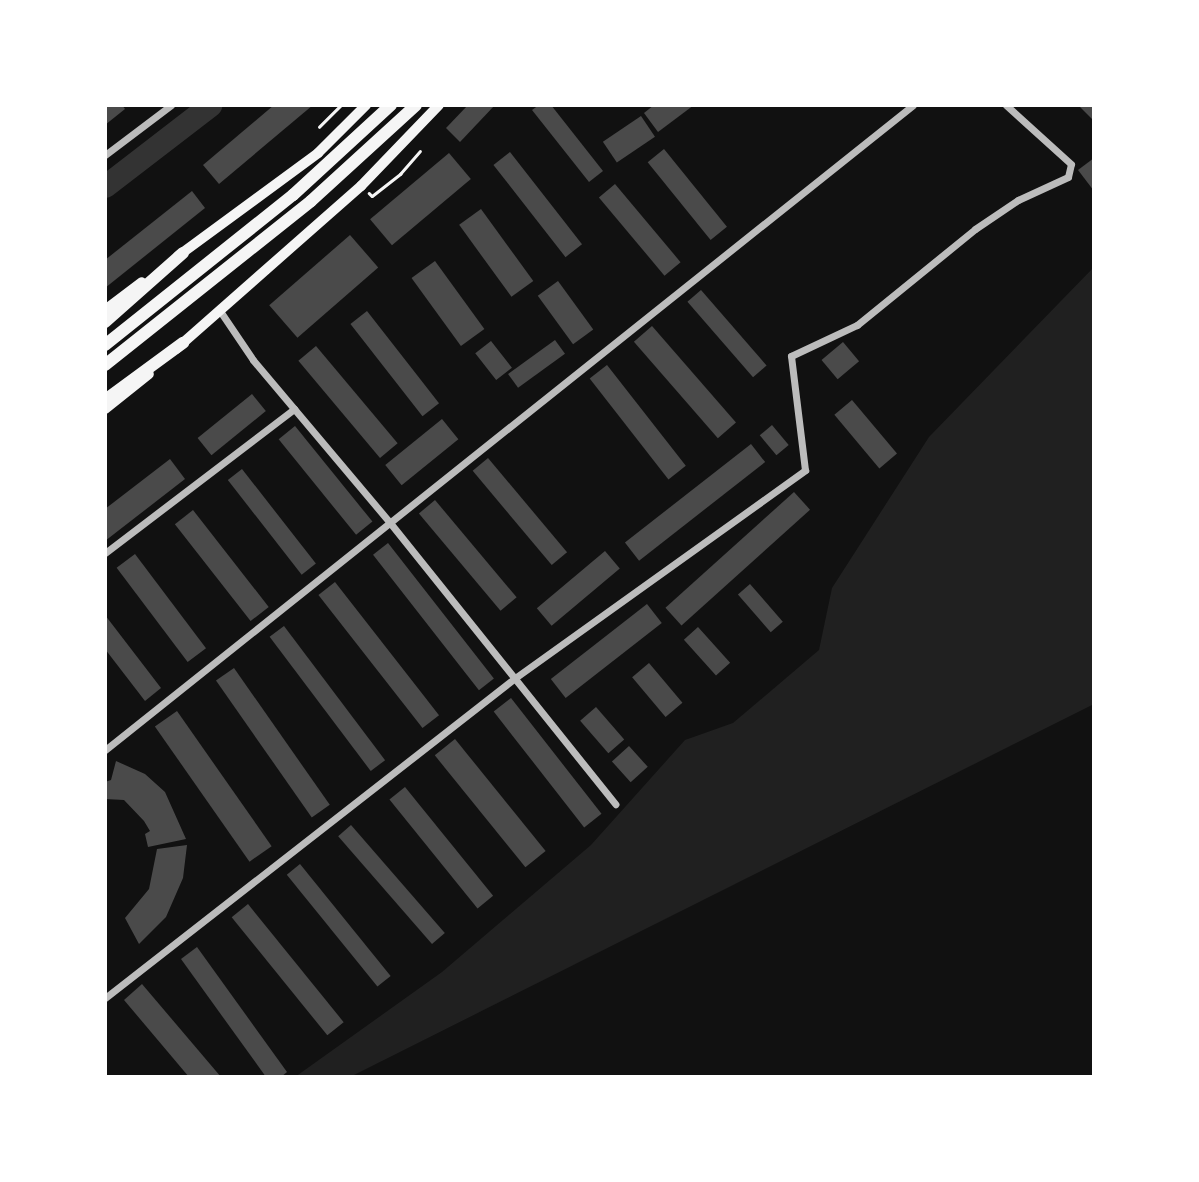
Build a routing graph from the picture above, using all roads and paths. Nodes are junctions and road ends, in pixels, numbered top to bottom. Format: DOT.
graph roads {
  1 [pos="171,105"];
  2 [pos="341,105"];
  3 [pos="366,105"];
  4 [pos="391,105"];
  5 [pos="416,105"];
  6 [pos="439,105"];
  7 [pos="913,105"];
  8 [pos="1006,105"];
  9 [pos="319,127"];
  10 [pos="420,151"];
  11 [pos="105,155"];
  12 [pos="372,195"];
  13 [pos="183,253"];
  14 [pos="105,310"];
  15 [pos="219,311"];
  16 [pos="105,322"];
  17 [pos="183,343"];
  18 [pos="105,345"];
  19 [pos="105,365"];
  20 [pos="105,401"];
  21 [pos="105,409"];
  22 [pos="294,409"];
  23 [pos="391,524"];
  24 [pos="105,554"];
  25 [pos="515,678"];
  26 [pos="105,750"];
  27 [pos="615,804"];
  28 [pos="105,998"];
  1 -- 11 [label="street"];
  2 -- 9 [label="path"];
  3 -- 13 [label="main road"];
  4 -- 18 [label="highway"];
  5 -- 19 [label="highway"];
  6 -- 15 [label="main road"];
  7 -- 23 [label="street"];
  8 -- 25 [label="street"];
  10 -- 12 [label="path"];
  13 -- 14 [label="main road"];
  13 -- 16 [label="highway"];
  15 -- 17 [label="main road"];
  15 -- 22 [label="street"];
  17 -- 20 [label="highway"];
  17 -- 21 [label="main road"];
  22 -- 23 [label="street"];
  22 -- 24 [label="street"];
  23 -- 25 [label="street"];
  23 -- 26 [label="street"];
  25 -- 27 [label="street"];
  25 -- 28 [label="street"];
}
